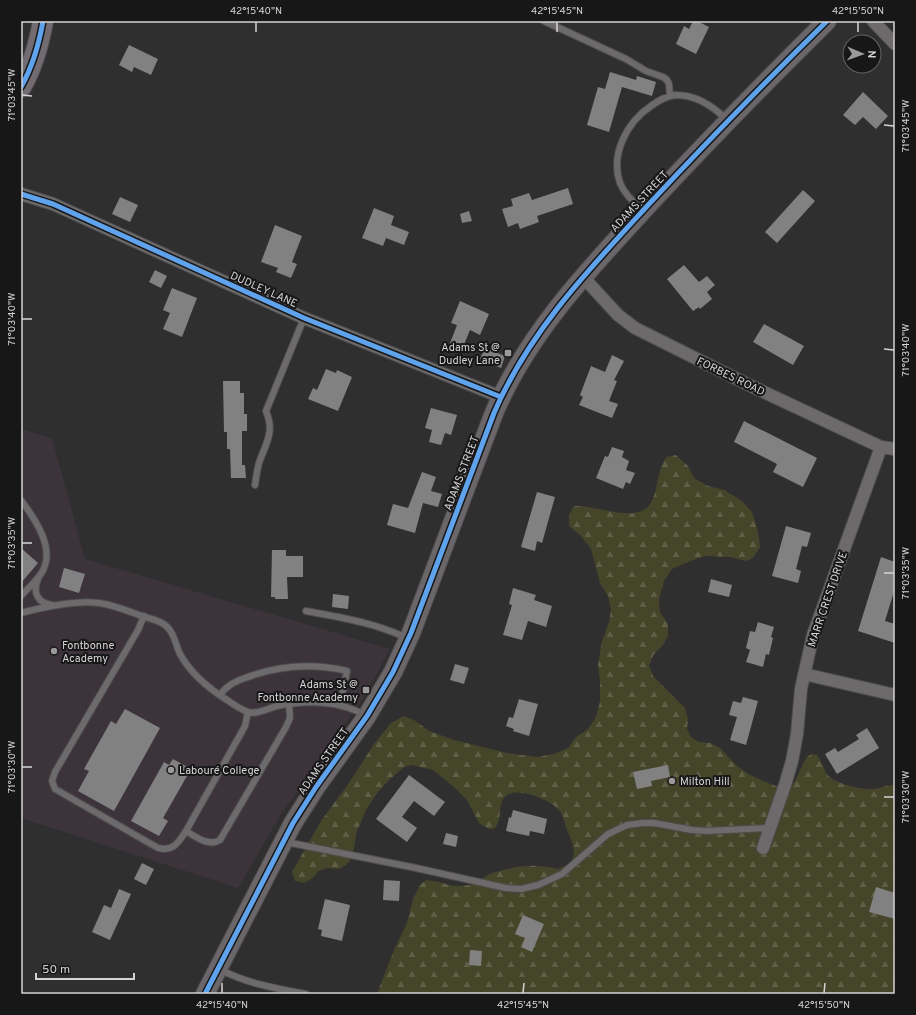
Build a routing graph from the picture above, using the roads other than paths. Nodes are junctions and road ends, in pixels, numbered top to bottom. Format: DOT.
graph roads {
  1 [pos="43,21"];
  2 [pos="544,21"];
  3 [pos="827,21"];
  4 [pos="873,21"];
  5 [pos="895,44"];
  6 [pos="21,87"];
  7 [pos="670,96"];
  8 [pos="728,121"];
  9 [pos="21,194"];
  10 [pos="643,211"];
  11 [pos="583,277"];
  12 [pos="304,318"];
  13 [pos="501,397"];
  14 [pos="881,447"];
  15 [pos="895,449"];
  16 [pos="255,485"];
  17 [pos="21,500"];
  18 [pos="39,576"];
  19 [pos="21,596"];
  20 [pos="56,606"];
  21 [pos="306,611"];
  22 [pos="21,613"];
  23 [pos="144,616"];
  24 [pos="408,638"];
  25 [pos="804,674"];
  26 [pos="220,695"];
  27 [pos="895,695"];
  28 [pos="290,704"];
  29 [pos="340,705"];
  30 [pos="248,712"];
  31 [pos="367,716"];
  32 [pos="770,828"];
  33 [pos="186,831"];
  34 [pos="282,842"];
  35 [pos="763,848"];
  36 [pos="218,969"];
  37 [pos="205,994"];
  38 [pos="306,994"];
  1 -- 6 [label="main road"];
  2 -- 7 [label="lane"];
  3 -- 8 [label="main road, ADAMS STREET"];
  4 -- 5 [label="street"];
  7 -- 8 [label="lane"];
  7 -- 10 [label="lane"];
  8 -- 10 [label="main road, ADAMS STREET"];
  9 -- 12 [label="street, DUDLEY LANE"];
  10 -- 11 [label="main road, ADAMS STREET"];
  11 -- 13 [label="main road, ADAMS STREET"];
  11 -- 14 [label="street, FORBES ROAD"];
  12 -- 13 [label="street, DUDLEY LANE"];
  12 -- 16 [label="lane"];
  13 -- 24 [label="main road, ADAMS STREET"];
  14 -- 15 [label="street, FORBES ROAD"];
  14 -- 25 [label="street, MARR CREST DRIVE"];
  17 -- 18 [label="lane"];
  18 -- 19 [label="lane"];
  18 -- 20 [label="lane"];
  20 -- 22 [label="lane"];
  20 -- 23 [label="lane"];
  21 -- 24 [label="lane"];
  23 -- 26 [label="lane"];
  23 -- 33 [label="lane"];
  24 -- 31 [label="main road, ADAMS STREET"];
  25 -- 27 [label="street"];
  25 -- 32 [label="street, MARR CREST DRIVE"];
  26 -- 29 [label="lane"];
  26 -- 30 [label="lane"];
  28 -- 29 [label="lane"];
  28 -- 30 [label="lane"];
  28 -- 33 [label="lane"];
  29 -- 31 [label="lane"];
  30 -- 33 [label="lane"];
  31 -- 34 [label="main road, ADAMS STREET"];
  32 -- 34 [label="lane"];
  32 -- 35 [label="street, MARR CREST DRIVE"];
  34 -- 36 [label="main road, ADAMS STREET"];
  36 -- 37 [label="main road, ADAMS STREET"];
  36 -- 38 [label="lane"];
}
